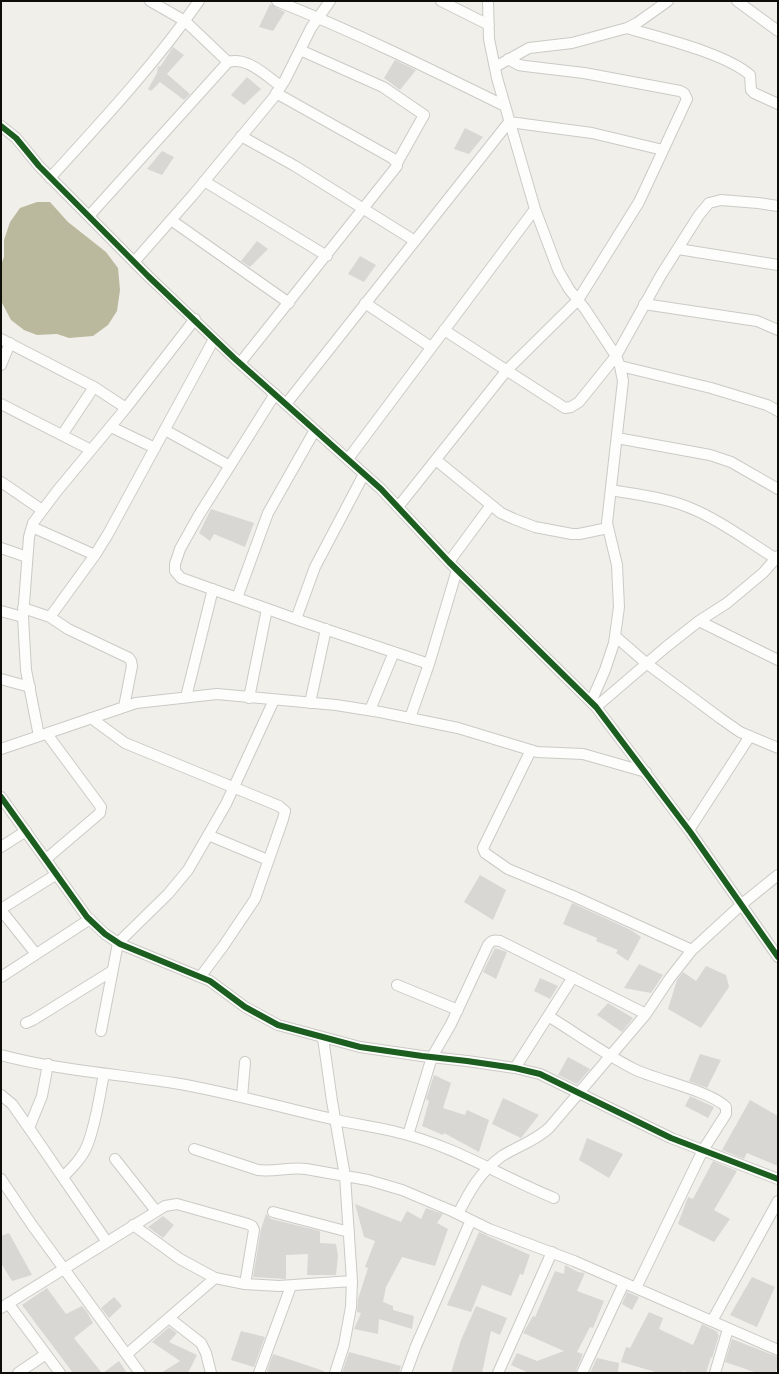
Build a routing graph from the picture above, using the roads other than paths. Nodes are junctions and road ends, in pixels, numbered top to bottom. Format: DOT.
graph roads {
  1 [pos="150,1"];
  2 [pos="199,1"];
  3 [pos="277,1"];
  4 [pos="330,1"];
  5 [pos="441,1"];
  6 [pos="488,1"];
  7 [pos="737,1"];
  8 [pos="666,2"];
  9 [pos="319,18"];
  10 [pos="185,21"];
  11 [pos="489,26"];
  12 [pos="627,28"];
  13 [pos="778,31"];
  14 [pos="300,50"];
  15 [pos="508,59"];
  16 [pos="228,62"];
  17 [pos="495,67"];
  18 [pos="279,89"];
  19 [pos="778,104"];
  20 [pos="505,106"];
  21 [pos="509,122"];
  22 [pos="1,126"];
  23 [pos="241,136"];
  24 [pos="663,150"];
  25 [pos="397,162"];
  26 [pos="50,178"];
  27 [pos="204,181"];
  28 [pos="778,206"];
  29 [pos="365,209"];
  30 [pos="535,209"];
  31 [pos="89,216"];
  32 [pos="171,220"];
  33 [pos="415,241"];
  34 [pos="678,249"];
  35 [pos="327,256"];
  36 [pos="134,262"];
  37 [pos="778,265"];
  38 [pos="578,300"];
  39 [pos="289,303"];
  40 [pos="365,303"];
  41 [pos="644,304"];
  42 [pos="195,319"];
  43 [pos="444,330"];
  44 [pos="778,330"];
  45 [pos="214,339"];
  46 [pos="6,341"];
  47 [pos="431,347"];
  48 [pos="616,356"];
  49 [pos="240,363"];
  50 [pos="1,365"];
  51 [pos="620,366"];
  52 [pos="507,370"];
  53 [pos="94,387"];
  54 [pos="275,394"];
  55 [pos="1,404"];
  56 [pos="286,404"];
  57 [pos="126,408"];
  58 [pos="778,411"];
  59 [pos="111,427"];
  60 [pos="165,430"];
  61 [pos="315,430"];
  62 [pos="62,435"];
  63 [pos="617,438"];
  64 [pos="155,448"];
  65 [pos="91,450"];
  66 [pos="348,460"];
  67 [pos="436,460"];
  68 [pos="230,466"];
  69 [pos="364,474"];
  70 [pos="1,482"];
  71 [pos="778,489"];
  72 [pos="611,490"];
  73 [pos="491,505"];
  74 [pos="398,508"];
  75 [pos="42,510"];
  76 [pos="32,527"];
  77 [pos="608,528"];
  78 [pos="1,548"];
  79 [pos="95,555"];
  80 [pos="27,557"];
  81 [pos="777,559"];
  82 [pos="449,562"];
  83 [pos="457,570"];
  84 [pos="213,590"];
  85 [pos="237,598"];
  86 [pos="267,609"];
  87 [pos="1,611"];
  88 [pos="23,612"];
  89 [pos="50,617"];
  90 [pos="296,620"];
  91 [pos="699,621"];
  92 [pos="326,629"];
  93 [pos="615,636"];
  94 [pos="394,652"];
  95 [pos="778,660"];
  96 [pos="646,663"];
  97 [pos="429,664"];
  98 [pos="1,679"];
  99 [pos="30,687"];
  100 [pos="186,697"];
  101 [pos="250,698"];
  102 [pos="274,700"];
  103 [pos="310,703"];
  104 [pos="593,704"];
  105 [pos="124,707"];
  106 [pos="370,710"];
  107 [pos="92,718"];
  108 [pos="410,718"];
  109 [pos="43,735"];
  110 [pos="750,736"];
  111 [pos="778,748"];
  112 [pos="1,749"];
  113 [pos="531,750"];
  114 [pos="646,772"];
  115 [pos="234,788"];
  116 [pos="1,797"];
  117 [pos="689,830"];
  118 [pos="26,831"];
  119 [pos="208,835"];
  120 [pos="1,847"];
  121 [pos="46,859"];
  122 [pos="268,860"];
  123 [pos="57,874"];
  124 [pos="778,875"];
  125 [pos="742,904"];
  126 [pos="1,910"];
  127 [pos="90,919"];
  128 [pos="118,943"];
  129 [pos="692,950"];
  130 [pos="36,954"];
  131 [pos="778,957"];
  132 [pos="112,971"];
  133 [pos="200,976"];
  134 [pos="1,977"];
  135 [pos="573,977"];
  136 [pos="397,986"];
  137 [pos="458,1010"];
  138 [pos="646,1014"];
  139 [pos="548,1016"];
  140 [pos="26,1023"];
  141 [pos="101,1031"];
  142 [pos="323,1038"];
  143 [pos="1,1055"];
  144 [pos="611,1056"];
  145 [pos="432,1058"];
  146 [pos="245,1062"];
  147 [pos="48,1064"];
  148 [pos="515,1068"];
  149 [pos="104,1074"];
  150 [pos="578,1093"];
  151 [pos="1,1095"];
  152 [pos="242,1097"];
  153 [pos="336,1120"];
  154 [pos="29,1128"];
  155 [pos="408,1135"];
  156 [pos="194,1149"];
  157 [pos="703,1150"];
  158 [pos="115,1159"];
  159 [pos="489,1168"];
  160 [pos="345,1176"];
  161 [pos="63,1178"];
  162 [pos="1,1179"];
  163 [pos="778,1179"];
  164 [pos="554,1198"];
  165 [pos="778,1201"];
  166 [pos="156,1211"];
  167 [pos="273,1212"];
  168 [pos="458,1214"];
  169 [pos="471,1220"];
  170 [pos="133,1226"];
  171 [pos="349,1232"];
  172 [pos="107,1242"];
  173 [pos="552,1252"];
  174 [pos="64,1268"];
  175 [pos="216,1278"];
  176 [pos="352,1281"];
  177 [pos="624,1283"];
  178 [pos="245,1284"];
  179 [pos="291,1286"];
  180 [pos="636,1288"];
  181 [pos="5,1305"];
  182 [pos="169,1318"];
  183 [pos="712,1321"];
  184 [pos="728,1329"];
  185 [pos="778,1350"];
  186 [pos="46,1354"];
  187 [pos="127,1354"];
  188 [pos="18,1373"];
  189 [pos="60,1373"];
  190 [pos="140,1373"];
  191 [pos="211,1373"];
  192 [pos="259,1373"];
  193 [pos="335,1373"];
  194 [pos="406,1373"];
  195 [pos="498,1373"];
  196 [pos="582,1373"];
  197 [pos="715,1373"];
  1 -- 10 [label="street"];
  2 -- 10 [label="street"];
  3 -- 9 [label="street"];
  4 -- 9 [label="street"];
  5 -- 11 [label="street"];
  6 -- 11 [label="street"];
  7 -- 13 [label="street"];
  8 -- 12 [label="street"];
  9 -- 14 [label="street"];
  9 -- 20 [label="street"];
  10 -- 16 [label="street"];
  10 -- 26 [label="street"];
  11 -- 17 [label="street"];
  12 -- 15 [label="street"];
  12 -- 19 [label="street"];
  14 -- 18 [label="street"];
  14 -- 25 [label="street"];
  15 -- 17 [label="street"];
  15 -- 24 [label="street"];
  16 -- 18 [label="street"];
  16 -- 31 [label="street"];
  17 -- 20 [label="street"];
  18 -- 23 [label="street"];
  18 -- 25 [label="street"];
  20 -- 21 [label="street"];
  21 -- 24 [label="street"];
  21 -- 30 [label="street"];
  21 -- 33 [label="street"];
  22 -- 26 [label="street"];
  23 -- 27 [label="street"];
  23 -- 29 [label="street"];
  24 -- 38 [label="street"];
  25 -- 29 [label="street"];
  26 -- 31 [label="street"];
  27 -- 32 [label="street"];
  27 -- 35 [label="street"];
  28 -- 34 [label="street"];
  29 -- 33 [label="street"];
  29 -- 35 [label="street"];
  30 -- 38 [label="street"];
  30 -- 43 [label="street"];
  31 -- 36 [label="street"];
  32 -- 36 [label="street"];
  32 -- 39 [label="street"];
  33 -- 40 [label="street"];
  34 -- 37 [label="street"];
  34 -- 41 [label="street"];
  35 -- 39 [label="street"];
  36 -- 42 [label="street"];
  38 -- 48 [label="street"];
  38 -- 52 [label="street"];
  39 -- 49 [label="street"];
  40 -- 47 [label="street"];
  40 -- 56 [label="street"];
  41 -- 44 [label="street"];
  41 -- 48 [label="street"];
  42 -- 45 [label="street"];
  42 -- 57 [label="street"];
  43 -- 47 [label="street"];
  43 -- 52 [label="street"];
  45 -- 49 [label="street"];
  45 -- 60 [label="street"];
  46 -- 50 [label="street"];
  46 -- 53 [label="street"];
  47 -- 66 [label="street"];
  48 -- 51 [label="street"];
  48 -- 52 [label="street"];
  49 -- 54 [label="street"];
  51 -- 58 [label="street"];
  51 -- 63 [label="street"];
  52 -- 67 [label="street"];
  53 -- 57 [label="street"];
  53 -- 62 [label="street"];
  54 -- 56 [label="street"];
  54 -- 68 [label="street"];
  55 -- 62 [label="street"];
  56 -- 61 [label="street"];
  57 -- 59 [label="street"];
  59 -- 64 [label="street"];
  59 -- 65 [label="street"];
  60 -- 64 [label="street"];
  60 -- 68 [label="street"];
  61 -- 66 [label="street"];
  61 -- 85 [label="street"];
  62 -- 65 [label="street"];
  63 -- 71 [label="street"];
  63 -- 72 [label="street"];
  64 -- 79 [label="street"];
  65 -- 75 [label="street"];
  66 -- 69 [label="street"];
  67 -- 73 [label="street"];
  67 -- 74 [label="street"];
  68 -- 84 [label="street"];
  69 -- 74 [label="street"];
  69 -- 90 [label="street"];
  70 -- 75 [label="street"];
  72 -- 77 [label="street"];
  72 -- 81 [label="street"];
  73 -- 77 [label="street"];
  73 -- 82 [label="street"];
  74 -- 82 [label="street"];
  75 -- 76 [label="street"];
  76 -- 79 [label="street"];
  76 -- 80 [label="street"];
  77 -- 93 [label="street"];
  78 -- 80 [label="street"];
  79 -- 89 [label="street"];
  80 -- 88 [label="street"];
  81 -- 91 [label="street"];
  82 -- 83 [label="street"];
  83 -- 97 [label="street"];
  83 -- 104 [label="street"];
  84 -- 85 [label="street"];
  84 -- 100 [label="street"];
  85 -- 86 [label="street"];
  86 -- 90 [label="street"];
  86 -- 101 [label="street"];
  87 -- 88 [label="street"];
  88 -- 89 [label="street"];
  88 -- 99 [label="street"];
  89 -- 105 [label="street"];
  90 -- 92 [label="street"];
  91 -- 95 [label="street"];
  91 -- 96 [label="street"];
  92 -- 94 [label="street"];
  92 -- 103 [label="street"];
  93 -- 96 [label="street"];
  93 -- 104 [label="street"];
  94 -- 97 [label="street"];
  94 -- 106 [label="street"];
  96 -- 104 [label="street"];
  96 -- 110 [label="street"];
  97 -- 108 [label="street"];
  98 -- 99 [label="street"];
  99 -- 109 [label="street"];
  100 -- 101 [label="street"];
  100 -- 105 [label="street"];
  101 -- 102 [label="street"];
  102 -- 103 [label="street"];
  102 -- 115 [label="street"];
  103 -- 106 [label="street"];
  104 -- 114 [label="street"];
  105 -- 107 [label="street"];
  106 -- 108 [label="street"];
  107 -- 109 [label="street"];
  107 -- 115 [label="street"];
  108 -- 113 [label="street"];
  109 -- 112 [label="street"];
  109 -- 121 [label="street"];
  110 -- 111 [label="street"];
  110 -- 117 [label="street"];
  113 -- 114 [label="street"];
  113 -- 129 [label="street"];
  114 -- 117 [label="street"];
  115 -- 119 [label="street"];
  115 -- 122 [label="street"];
  116 -- 118 [label="street"];
  117 -- 125 [label="street"];
  118 -- 120 [label="street"];
  118 -- 121 [label="street"];
  119 -- 122 [label="street"];
  119 -- 128 [label="street"];
  121 -- 123 [label="street"];
  122 -- 133 [label="street"];
  123 -- 126 [label="street"];
  123 -- 127 [label="street"];
  124 -- 125 [label="street"];
  125 -- 129 [label="street"];
  125 -- 131 [label="street"];
  126 -- 130 [label="street"];
  127 -- 128 [label="street"];
  127 -- 130 [label="street"];
  128 -- 132 [label="street"];
  128 -- 133 [label="street"];
  129 -- 138 [label="street"];
  130 -- 134 [label="street"];
  132 -- 140 [label="street"];
  132 -- 141 [label="street"];
  133 -- 142 [label="street"];
  135 -- 137 [label="street"];
  135 -- 138 [label="street"];
  135 -- 139 [label="street"];
  136 -- 137 [label="street"];
  137 -- 145 [label="street"];
  138 -- 144 [label="street"];
  139 -- 144 [label="street"];
  139 -- 148 [label="street"];
  142 -- 145 [label="street"];
  142 -- 153 [label="street"];
  143 -- 147 [label="street"];
  144 -- 150 [label="street"];
  144 -- 157 [label="street"];
  145 -- 148 [label="street"];
  145 -- 155 [label="street"];
  146 -- 152 [label="street"];
  147 -- 149 [label="street"];
  147 -- 154 [label="street"];
  148 -- 150 [label="street"];
  149 -- 152 [label="street"];
  149 -- 161 [label="street"];
  150 -- 157 [label="street"];
  150 -- 159 [label="street"];
  151 -- 154 [label="street"];
  152 -- 153 [label="street"];
  153 -- 155 [label="street"];
  153 -- 160 [label="street"];
  154 -- 161 [label="street"];
  155 -- 159 [label="street"];
  156 -- 160 [label="street"];
  157 -- 163 [label="street"];
  157 -- 180 [label="street"];
  158 -- 166 [label="street"];
  159 -- 164 [label="street"];
  159 -- 168 [label="street"];
  160 -- 168 [label="street"];
  160 -- 171 [label="street"];
  161 -- 172 [label="street"];
  162 -- 174 [label="street"];
  165 -- 183 [label="street"];
  166 -- 170 [label="street"];
  166 -- 178 [label="street"];
  167 -- 171 [label="street"];
  168 -- 169 [label="street"];
  169 -- 173 [label="street"];
  169 -- 194 [label="street"];
  170 -- 172 [label="street"];
  170 -- 175 [label="street"];
  171 -- 176 [label="street"];
  172 -- 174 [label="street"];
  173 -- 177 [label="street"];
  173 -- 195 [label="street"];
  174 -- 181 [label="street"];
  174 -- 187 [label="street"];
  175 -- 178 [label="street"];
  175 -- 182 [label="street"];
  176 -- 179 [label="street"];
  176 -- 193 [label="street"];
  177 -- 180 [label="street"];
  177 -- 196 [label="street"];
  178 -- 179 [label="street"];
  179 -- 192 [label="street"];
  180 -- 183 [label="street"];
  181 -- 186 [label="street"];
  182 -- 187 [label="street"];
  182 -- 191 [label="street"];
  183 -- 184 [label="street"];
  184 -- 185 [label="street"];
  184 -- 197 [label="street"];
  186 -- 188 [label="street"];
  186 -- 189 [label="street"];
  187 -- 190 [label="street"];
}
